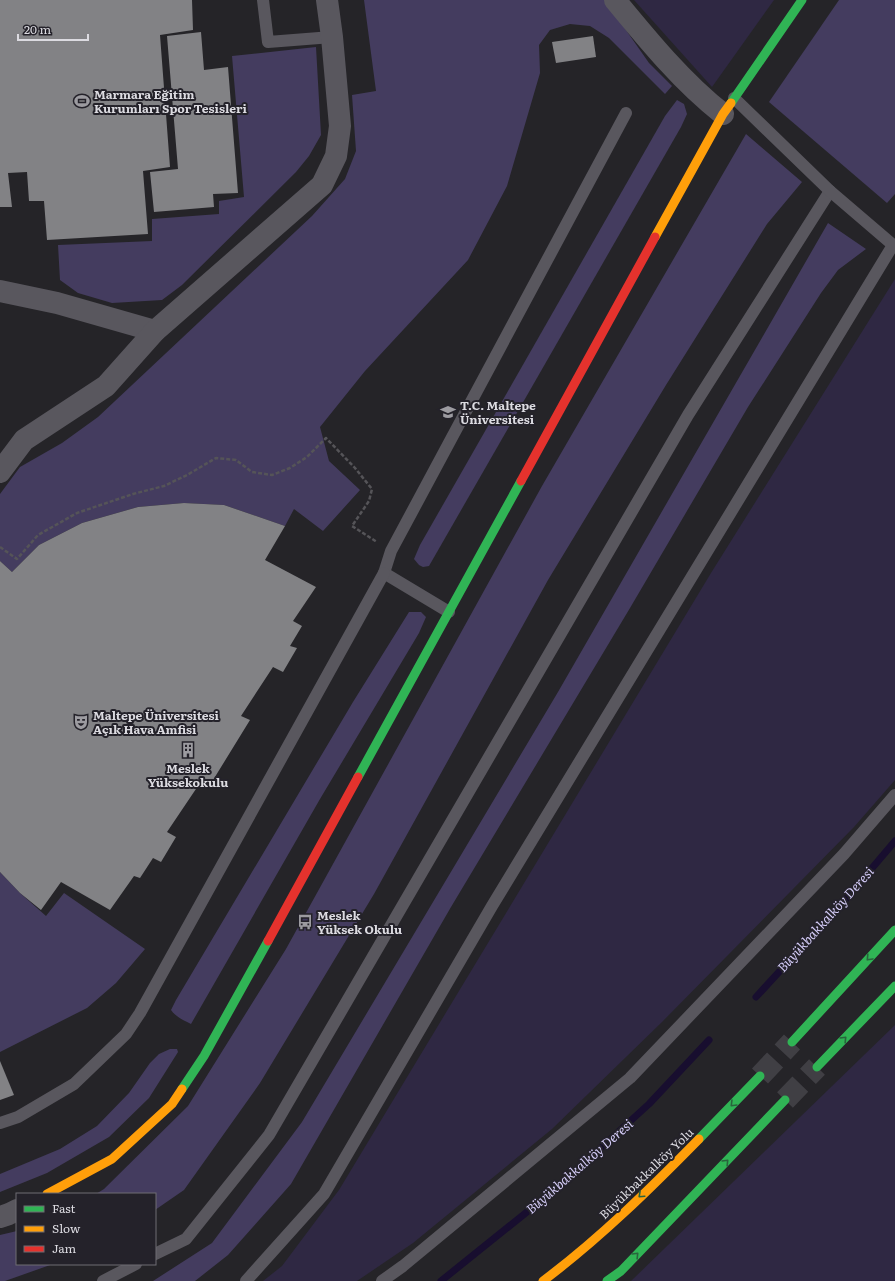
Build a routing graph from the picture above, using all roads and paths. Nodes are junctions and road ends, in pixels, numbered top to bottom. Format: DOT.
graph roads {
  1 [pos="263,0"];
  2 [pos="328,0"];
  3 [pos="615,0"];
  4 [pos="802,0"];
  5 [pos="332,37"];
  6 [pos="728,106"];
  7 [pos="626,113"];
  8 [pos="830,191"];
  9 [pos="894,246"];
  10 [pos="0,292"];
  11 [pos="155,331"];
  12 [pos="0,472"];
  13 [pos="0,547"];
  14 [pos="391,551"];
  15 [pos="384,574"];
  16 [pos="449,612"];
  17 [pos="895,794"];
  18 [pos="895,930"];
  19 [pos="895,986"];
  20 [pos="792,1042"];
  21 [pos="817,1067"];
  22 [pos="760,1076"];
  23 [pos="785,1100"];
  24 [pos="0,1123"];
  25 [pos="49,1193"];
  26 [pos="16,1210"];
  27 [pos="0,1217"];
  28 [pos="156,1254"];
  29 [pos="134,1265"];
  30 [pos="102,1281"];
  31 [pos="246,1281"];
  32 [pos="382,1281"];
  33 [pos="543,1281"];
  34 [pos="607,1281"];
  1 -- 5 [label="lane"];
  2 -- 5 [label="street"];
  3 -- 6 [label="street"];
  4 -- 6 [label="main road"];
  5 -- 11 [label="street"];
  6 -- 8 [label="lane"];
  6 -- 16 [label="main road"];
  7 -- 14 [label="lane"];
  8 -- 9 [label="lane"];
  8 -- 28 [label="lane"];
  9 -- 31 [label="lane"];
  10 -- 11 [label="street"];
  11 -- 12 [label="street"];
  13 -- 14 [label="path"];
  14 -- 15 [label="lane"];
  15 -- 16 [label="lane"];
  15 -- 24 [label="lane"];
  16 -- 25 [label="main road"];
  17 -- 32 [label="lane"];
  18 -- 20 [label="main road, one-way"];
  21 -- 19 [label="main road, one-way"];
  22 -- 33 [label="main road, Büyükbakkalköy Yolu, one-way"];
  34 -- 23 [label="main road, one-way"];
  26 -- 27 [label="street"];
  29 -- 30 [label="lane"];
}
